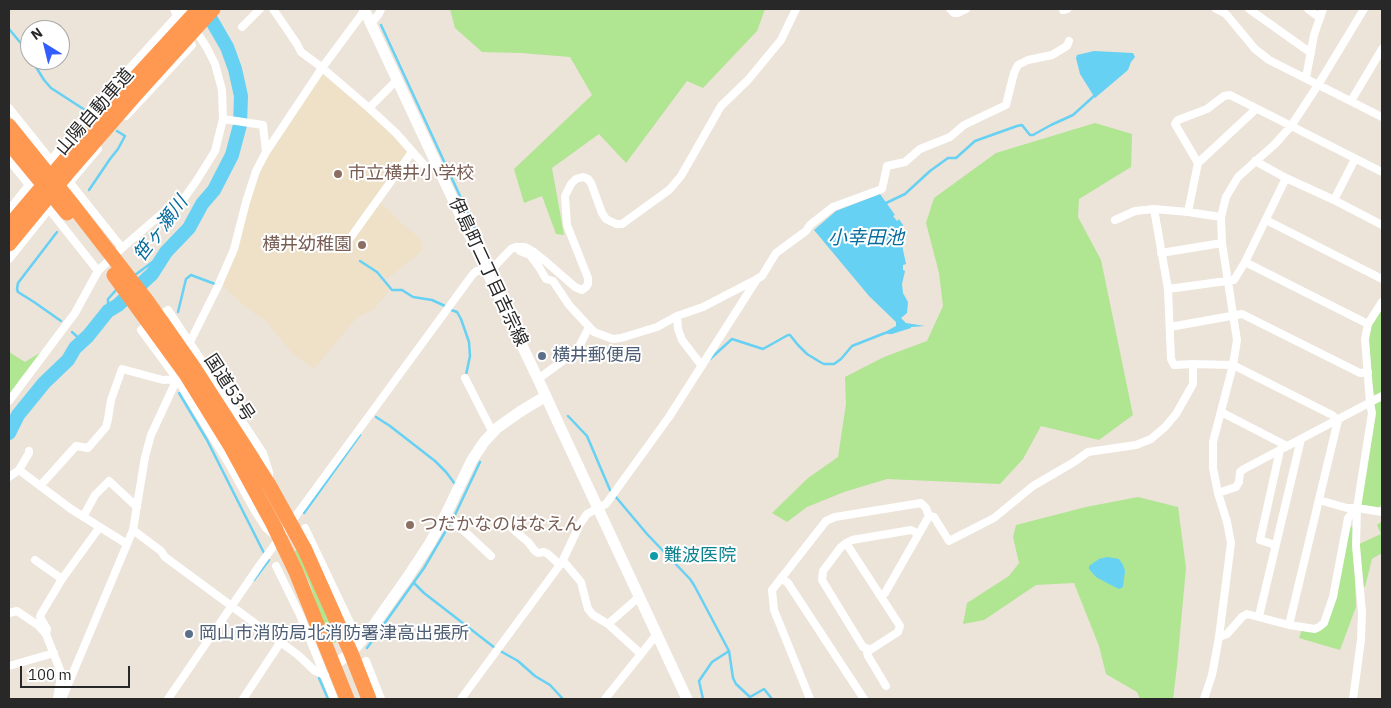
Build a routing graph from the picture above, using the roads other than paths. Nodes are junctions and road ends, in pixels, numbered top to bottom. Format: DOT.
graph roads {
  1 [pos="199,9"];
  2 [pos="213,9"];
  3 [pos="260,9"];
  4 [pos="273,9"];
  5 [pos="365,9"];
  6 [pos="381,9"];
  7 [pos="796,9"];
  8 [pos="950,9"];
  9 [pos="966,9"];
  10 [pos="1216,9"];
  11 [pos="1249,9"];
  12 [pos="1308,9"];
  13 [pos="1324,9"];
  14 [pos="1364,9"];
  15 [pos="178,11"];
  16 [pos="1320,18"];
  17 [pos="371,22"];
  18 [pos="242,28"];
  19 [pos="1069,41"];
  20 [pos="1382,49"];
  21 [pos="1311,53"];
  22 [pos="322,68"];
  23 [pos="1306,78"];
  24 [pos="398,81"];
  25 [pos="1318,85"];
  26 [pos="1352,101"];
  27 [pos="9,108"];
  28 [pos="369,108"];
  29 [pos="1256,109"];
  30 [pos="1382,117"];
  31 [pos="225,119"];
  32 [pos="9,126"];
  33 [pos="1291,126"];
  34 [pos="9,143"];
  35 [pos="266,152"];
  36 [pos="412,152"];
  37 [pos="1355,159"];
  38 [pos="9,160"];
  39 [pos="51,160"];
  40 [pos="1255,161"];
  41 [pos="1198,163"];
  42 [pos="437,164"];
  43 [pos="1382,172"];
  44 [pos="1286,178"];
  45 [pos="70,182"];
  46 [pos="29,185"];
  47 [pos="1334,200"];
  48 [pos="68,206"];
  49 [pos="1154,208"];
  50 [pos="9,210"];
  51 [pos="1188,212"];
  52 [pos="1221,217"];
  53 [pos="1115,220"];
  54 [pos="1266,220"];
  55 [pos="1382,225"];
  56 [pos="9,226"];
  57 [pos="63,226"];
  58 [pos="9,244"];
  59 [pos="1222,244"];
  60 [pos="342,247"];
  61 [pos="516,247"];
  62 [pos="122,248"];
  63 [pos="1161,253"];
  64 [pos="9,259"];
  65 [pos="1245,262"];
  66 [pos="486,270"];
  67 [pos="98,271"];
  68 [pos="757,279"];
  69 [pos="1382,279"];
  70 [pos="1228,280"];
  71 [pos="1168,289"];
  72 [pos="1382,302"];
  73 [pos="677,316"];
  74 [pos="1234,316"];
  75 [pos="1368,324"];
  76 [pos="588,327"];
  77 [pos="1170,327"];
  78 [pos="190,342"];
  79 [pos="1193,364"];
  80 [pos="1233,365"];
  81 [pos="702,366"];
  82 [pos="1368,372"];
  83 [pos="186,374"];
  84 [pos="465,378"];
  85 [pos="538,378"];
  86 [pos="546,396"];
  87 [pos="1382,396"];
  88 [pos="9,401"];
  89 [pos="1370,403"];
  90 [pos="1221,412"];
  91 [pos="1338,420"];
  92 [pos="492,433"];
  93 [pos="1301,439"];
  94 [pos="241,441"];
  95 [pos="1284,448"];
  96 [pos="29,451"];
  97 [pos="263,453"];
  98 [pos="19,470"];
  99 [pos="9,477"];
  100 [pos="269,485"];
  101 [pos="40,486"];
  102 [pos="1218,493"];
  103 [pos="1319,500"];
  104 [pos="137,507"];
  105 [pos="1357,508"];
  106 [pos="598,509"];
  107 [pos="1382,511"];
  108 [pos="929,516"];
  109 [pos="82,517"];
  110 [pos="451,518"];
  111 [pos="506,522"];
  112 [pos="291,523"];
  113 [pos="99,528"];
  114 [pos="306,528"];
  115 [pos="133,530"];
  116 [pos="918,534"];
  117 [pos="279,539"];
  118 [pos="846,543"];
  119 [pos="127,544"];
  120 [pos="1275,545"];
  121 [pos="305,550"];
  122 [pos="492,556"];
  123 [pos="36,560"];
  124 [pos="563,563"];
  125 [pos="276,566"];
  126 [pos="324,566"];
  127 [pos="296,572"];
  128 [pos="781,578"];
  129 [pos="62,579"];
  130 [pos="328,588"];
  131 [pos="880,596"];
  132 [pos="639,597"];
  133 [pos="231,606"];
  134 [pos="9,613"];
  135 [pos="300,615"];
  136 [pos="1259,616"];
  137 [pos="608,624"];
  138 [pos="1289,624"];
  139 [pos="352,627"];
  140 [pos="46,634"];
  141 [pos="657,637"];
  142 [pos="1219,637"];
  143 [pos="280,643"];
  144 [pos="866,648"];
  145 [pos="54,652"];
  146 [pos="351,653"];
  147 [pos="641,654"];
  148 [pos="366,661"];
  149 [pos="9,666"];
  150 [pos="329,670"];
  151 [pos="886,686"];
  152 [pos="367,692"];
  153 [pos="57,699"];
  154 [pos="62,699"];
  155 [pos="168,699"];
  156 [pos="243,699"];
  157 [pos="334,699"];
  158 [pos="347,699"];
  159 [pos="380,699"];
  160 [pos="461,699"];
  161 [pos="604,699"];
  162 [pos="687,699"];
  163 [pos="810,699"];
  164 [pos="864,699"];
  165 [pos="1204,699"];
  166 [pos="1354,699"];
  1 -- 56 [label="highway, 山陽自動車道"];
  2 -- 58 [label="highway, 山陽自動車道"];
  3 -- 18 [label="street"];
  4 -- 22 [label="street"];
  5 -- 17 [label="street, 伊島町二丁目吉宗線"];
  5 -- 22 [label="street"];
  6 -- 17 [label="street"];
  7 -- 61 [label="street"];
  8 -- 9 [label="street"];
  10 -- 23 [label="street"];
  11 -- 21 [label="street"];
  12 -- 16 [label="street"];
  13 -- 16 [label="street"];
  14 -- 25 [label="street"];
  15 -- 31 [label="street"];
  15 -- 39 [label="street"];
  15 -- 45 [label="street"];
  16 -- 21 [label="street"];
  17 -- 24 [label="street, 伊島町二丁目吉宗線"];
  19 -- 68 [label="street"];
  20 -- 26 [label="street"];
  21 -- 23 [label="street"];
  22 -- 28 [label="street"];
  22 -- 35 [label="street"];
  23 -- 25 [label="street"];
  24 -- 28 [label="street"];
  24 -- 42 [label="street, 伊島町二丁目吉宗線"];
  25 -- 26 [label="street"];
  25 -- 33 [label="street"];
  26 -- 30 [label="street"];
  27 -- 39 [label="street"];
  28 -- 36 [label="street"];
  29 -- 33 [label="street"];
  29 -- 41 [label="street"];
  29 -- 41 [label="street"];
  31 -- 35 [label="street"];
  31 -- 62 [label="street"];
  32 -- 48 [label="highway, 国道53号"];
  33 -- 37 [label="street"];
  33 -- 40 [label="street"];
  34 -- 48 [label="highway, 国道53号"];
  35 -- 78 [label="street"];
  36 -- 42 [label="street"];
  36 -- 60 [label="street"];
  37 -- 43 [label="street"];
  37 -- 47 [label="street"];
  38 -- 46 [label="street"];
  39 -- 45 [label="street"];
  40 -- 44 [label="street"];
  40 -- 52 [label="street"];
  41 -- 51 [label="street"];
  42 -- 66 [label="street, 伊島町二丁目吉宗線"];
  44 -- 47 [label="street"];
  44 -- 54 [label="street"];
  45 -- 48 [label="street"];
  46 -- 48 [label="street"];
  46 -- 50 [label="street"];
  47 -- 55 [label="street"];
  48 -- 57 [label="street"];
  48 -- 57 [label="street"];
  48 -- 62 [label="street"];
  48 -- 64 [label="street"];
  48 -- 83 [label="highway, 国道53号"];
  49 -- 51 [label="street"];
  49 -- 53 [label="street"];
  49 -- 63 [label="street"];
  51 -- 52 [label="street"];
  52 -- 59 [label="street"];
  54 -- 65 [label="street"];
  54 -- 69 [label="street"];
  57 -- 67 [label="street"];
  59 -- 63 [label="street"];
  59 -- 70 [label="street"];
  61 -- 66 [label="street"];
  61 -- 76 [label="street"];
  62 -- 67 [label="street"];
  63 -- 71 [label="street"];
  65 -- 70 [label="street"];
  65 -- 75 [label="street"];
  66 -- 85 [label="street, 伊島町二丁目吉宗線"];
  66 -- 112 [label="street"];
  67 -- 88 [label="street"];
  68 -- 73 [label="street"];
  68 -- 81 [label="street"];
  70 -- 71 [label="street"];
  70 -- 74 [label="street"];
  71 -- 77 [label="street"];
  72 -- 75 [label="street"];
  73 -- 76 [label="street"];
  73 -- 81 [label="street"];
  74 -- 77 [label="street"];
  74 -- 80 [label="street"];
  74 -- 82 [label="street"];
  75 -- 82 [label="street"];
  76 -- 85 [label="street"];
  77 -- 79 [label="street"];
  78 -- 83 [label="street"];
  78 -- 97 [label="street"];
  79 -- 80 [label="street"];
  79 -- 108 [label="street"];
  80 -- 90 [label="street"];
  80 -- 91 [label="street"];
  81 -- 106 [label="street"];
  82 -- 89 [label="street"];
  83 -- 94 [label="highway, 国道53号"];
  83 -- 101 [label="street"];
  83 -- 104 [label="street"];
  83 -- 117 [label="highway, 国道53号"];
  84 -- 92 [label="street"];
  85 -- 86 [label="street, 伊島町二丁目吉宗線"];
  86 -- 92 [label="street"];
  86 -- 106 [label="street, 伊島町二丁目吉宗線"];
  87 -- 89 [label="street"];
  89 -- 91 [label="street"];
  89 -- 105 [label="street"];
  90 -- 95 [label="street"];
  90 -- 102 [label="street"];
  91 -- 93 [label="street"];
  91 -- 103 [label="street"];
  92 -- 110 [label="street"];
  93 -- 95 [label="street"];
  93 -- 120 [label="street"];
  94 -- 97 [label="street"];
  94 -- 100 [label="highway, 国道53号"];
  95 -- 102 [label="street"];
  95 -- 120 [label="street"];
  96 -- 98 [label="street"];
  97 -- 100 [label="street"];
  98 -- 99 [label="street"];
  98 -- 101 [label="street"];
  100 -- 112 [label="highway, 国道53号"];
  101 -- 109 [label="street"];
  102 -- 142 [label="street"];
  103 -- 105 [label="street"];
  103 -- 138 [label="street"];
  104 -- 109 [label="street"];
  104 -- 115 [label="street"];
  105 -- 107 [label="street"];
  105 -- 138 [label="street"];
  105 -- 166 [label="street"];
  106 -- 124 [label="street"];
  106 -- 132 [label="street, 伊島町二丁目吉宗線"];
  108 -- 116 [label="street"];
  108 -- 128 [label="street"];
  109 -- 113 [label="street"];
  110 -- 122 [label="street"];
  110 -- 146 [label="street"];
  111 -- 124 [label="street"];
  112 -- 117 [label="street"];
  112 -- 121 [label="highway, 国道53号"];
  113 -- 119 [label="street"];
  113 -- 129 [label="street"];
  114 -- 126 [label="street"];
  115 -- 119 [label="street"];
  115 -- 133 [label="street"];
  116 -- 118 [label="street"];
  116 -- 131 [label="street"];
  117 -- 127 [label="highway, 国道53号"];
  117 -- 133 [label="street"];
  118 -- 131 [label="street"];
  118 -- 144 [label="street"];
  119 -- 154 [label="street"];
  120 -- 136 [label="street"];
  121 -- 126 [label="street"];
  121 -- 130 [label="highway, 国道53号"];
  123 -- 129 [label="street"];
  124 -- 137 [label="street"];
  124 -- 160 [label="street"];
  125 -- 135 [label="street"];
  126 -- 130 [label="street"];
  127 -- 135 [label="street"];
  127 -- 150 [label="highway, 国道53号"];
  128 -- 163 [label="street"];
  128 -- 164 [label="street"];
  129 -- 140 [label="street"];
  130 -- 139 [label="street"];
  130 -- 146 [label="highway, 国道53号"];
  131 -- 144 [label="street"];
  132 -- 137 [label="street"];
  132 -- 141 [label="street, 伊島町二丁目吉宗線"];
  133 -- 143 [label="street"];
  133 -- 155 [label="street"];
  134 -- 140 [label="street"];
  135 -- 150 [label="street"];
  136 -- 138 [label="street"];
  136 -- 142 [label="street"];
  137 -- 147 [label="street"];
  140 -- 145 [label="street"];
  141 -- 147 [label="street"];
  141 -- 162 [label="street, 伊島町二丁目吉宗線"];
  142 -- 165 [label="street"];
  143 -- 150 [label="street"];
  143 -- 156 [label="street"];
  144 -- 151 [label="street"];
  145 -- 149 [label="street"];
  145 -- 153 [label="street"];
  146 -- 150 [label="street"];
  146 -- 152 [label="highway, 国道53号"];
  147 -- 161 [label="street"];
  148 -- 159 [label="street"];
  150 -- 157 [label="street"];
  150 -- 158 [label="highway, 国道53号"];
  152 -- 159 [label="street"];
}
